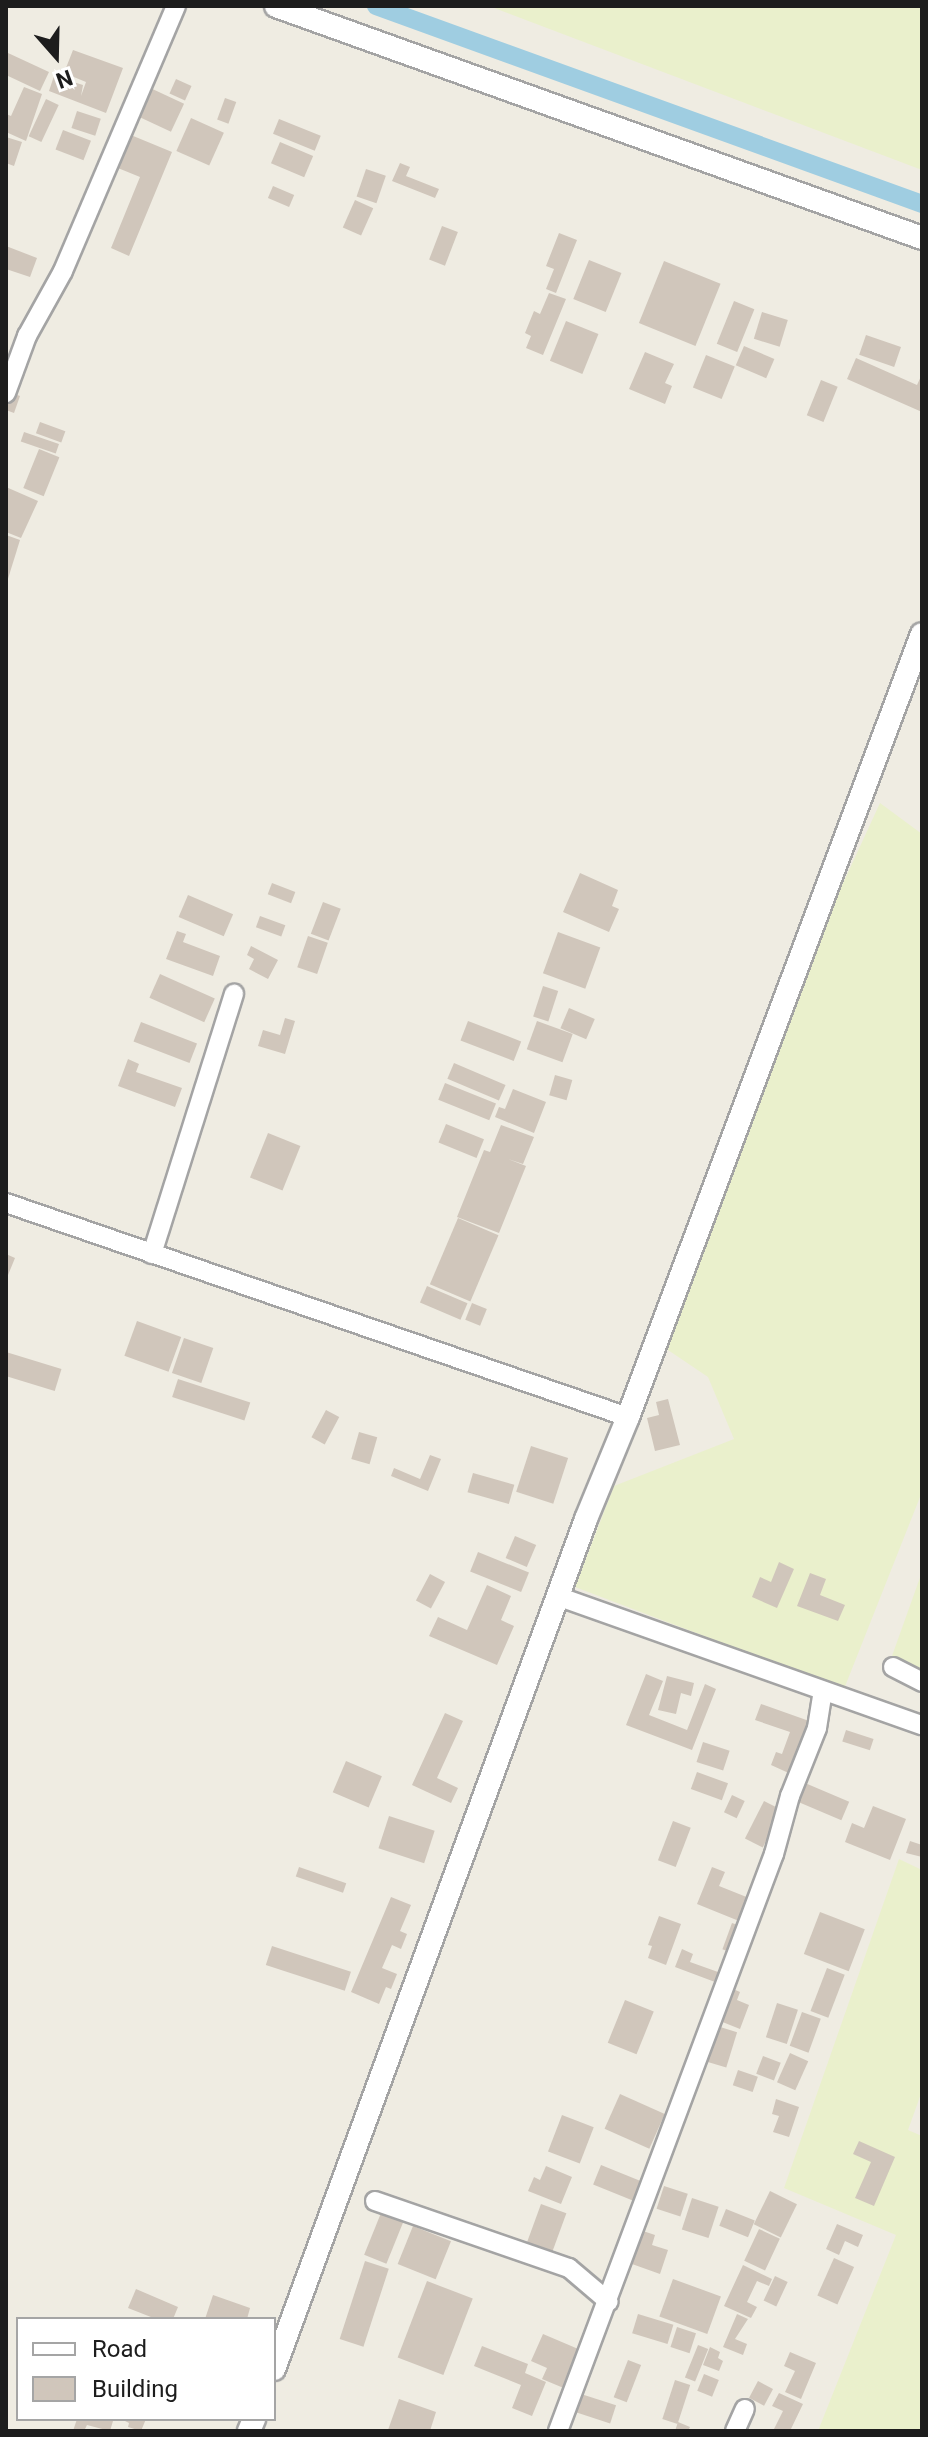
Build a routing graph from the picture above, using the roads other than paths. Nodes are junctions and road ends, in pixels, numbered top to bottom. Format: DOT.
graph roads {
  1 [pos="176,6"];
  2 [pos="276,6"];
  3 [pos="922,238"];
  4 [pos="6,393"];
  5 [pos="922,634"];
  6 [pos="234,994"];
  7 [pos="6,1203"];
  8 [pos="152,1254"];
  9 [pos="628,1417"];
  10 [pos="557,1596"];
  11 [pos="893,1667"];
  12 [pos="922,1682"];
  13 [pos="823,1692"];
  14 [pos="922,1725"];
  15 [pos="375,2201"];
  16 [pos="609,2302"];
  17 [pos="276,2364"];
  18 [pos="745,2409"];
  19 [pos="558,2431"];
  20 [pos="735,2431"];
  1 -- 4 [label="street"];
  2 -- 3 [label="street"];
  5 -- 9 [label="street"];
  6 -- 8 [label="street"];
  7 -- 8 [label="street"];
  8 -- 9 [label="street"];
  9 -- 10 [label="street"];
  10 -- 13 [label="street"];
  10 -- 17 [label="street"];
  11 -- 12 [label="street"];
  13 -- 14 [label="street"];
  13 -- 16 [label="street"];
  15 -- 16 [label="street"];
  16 -- 19 [label="street"];
  18 -- 20 [label="street"];
}
